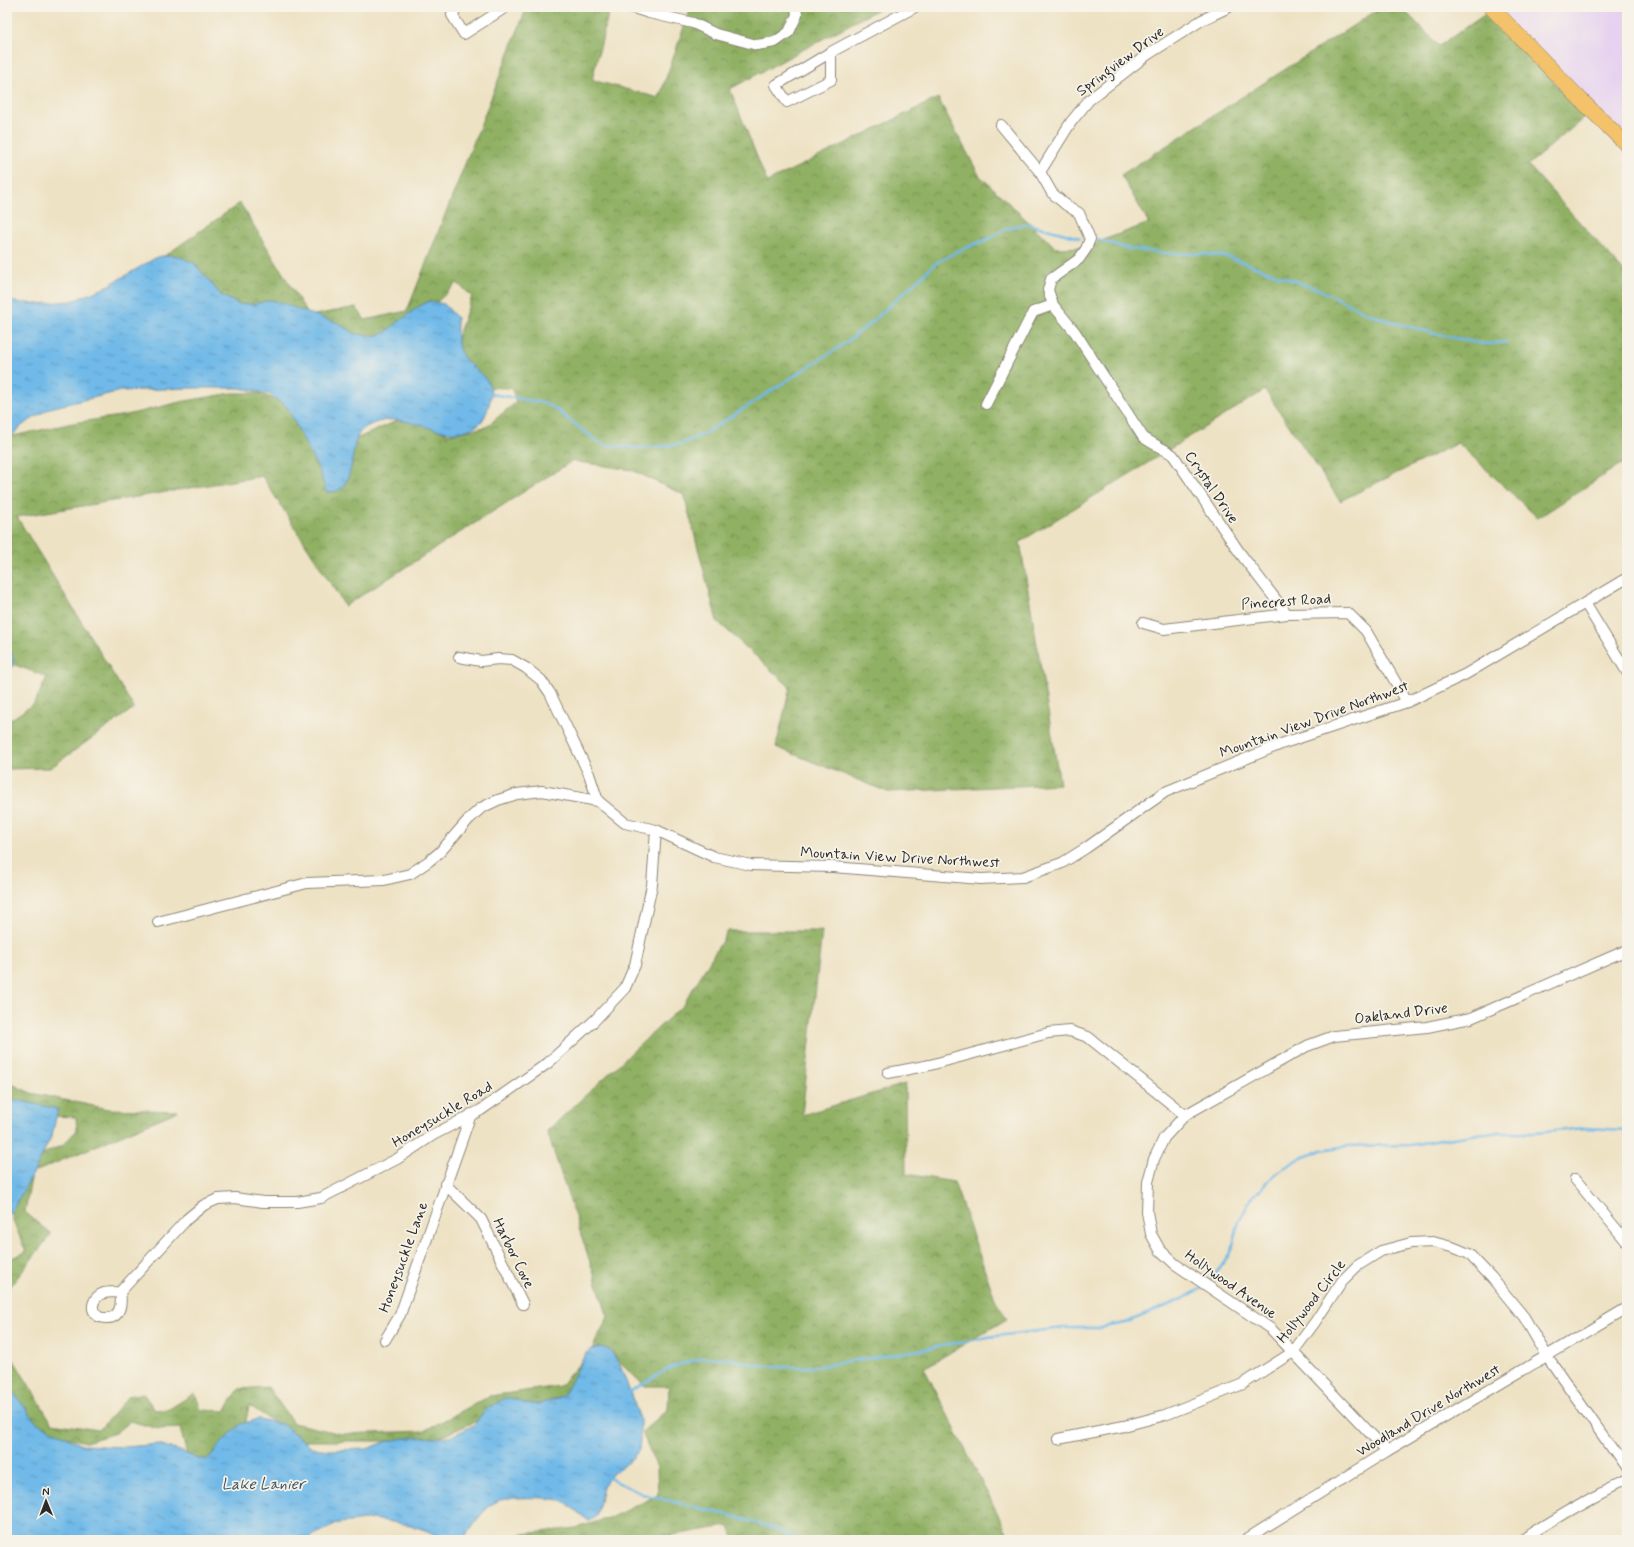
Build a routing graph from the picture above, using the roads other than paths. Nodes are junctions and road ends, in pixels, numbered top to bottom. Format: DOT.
graph roads {
  1 [pos="457,7"];
  2 [pos="630,7"];
  3 [pos="796,7"];
  4 [pos="915,7"];
  5 [pos="1229,7"];
  6 [pos="1492,7"];
  7 [pos="502,10"];
  8 [pos="649,10"];
  9 [pos="831,52"];
  10 [pos="1001,125"];
  11 [pos="1627,145"];
  12 [pos="1040,172"];
  13 [pos="1053,305"];
  14 [pos="986,404"];
  15 [pos="1627,578"];
  16 [pos="1585,603"];
  17 [pos="1287,614"];
  18 [pos="1142,623"];
  19 [pos="459,657"];
  20 [pos="1627,672"];
  21 [pos="1407,702"];
  22 [pos="598,801"];
  23 [pos="656,830"];
  24 [pos="158,922"];
  25 [pos="1627,950"];
  26 [pos="888,1073"];
  27 [pos="471,1114"];
  28 [pos="1184,1115"];
  29 [pos="1575,1179"];
  30 [pos="445,1184"];
  31 [pos="1627,1242"];
  32 [pos="120,1292"];
  33 [pos="523,1304"];
  34 [pos="1627,1308"];
  35 [pos="385,1340"];
  36 [pos="1293,1352"];
  37 [pos="1547,1356"];
  38 [pos="1058,1439"];
  39 [pos="1388,1451"];
  40 [pos="1627,1470"];
  41 [pos="1627,1480"];
  42 [pos="1245,1540"];
  43 [pos="1521,1540"];
  1 -- 7 [label="street"];
  2 -- 8 [label="street"];
  3 -- 8 [label="street"];
  4 -- 9 [label="street"];
  5 -- 12 [label="street, Springview Drive"];
  6 -- 11 [label="highway"];
  9 -- 9 [label="street"];
  10 -- 12 [label="street"];
  12 -- 13 [label="street"];
  13 -- 14 [label="street"];
  13 -- 17 [label="street, Crystal Drive"];
  15 -- 16 [label="street, Mountain View Drive Northwest"];
  16 -- 20 [label="street"];
  16 -- 21 [label="street, Mountain View Drive Northwest"];
  17 -- 18 [label="street, Pinecrest Road"];
  17 -- 21 [label="street, Pinecrest Road"];
  19 -- 22 [label="street"];
  21 -- 23 [label="street, Mountain View Drive Northwest"];
  22 -- 23 [label="street, Mountain View Drive Northwest"];
  22 -- 24 [label="street"];
  23 -- 27 [label="street, Honeysuckle Road"];
  25 -- 28 [label="street, Oakland Drive"];
  26 -- 28 [label="street"];
  27 -- 30 [label="street"];
  27 -- 32 [label="street, Honeysuckle Road"];
  28 -- 36 [label="street, Hollywood Avenue"];
  29 -- 31 [label="street"];
  30 -- 33 [label="street, Harbor Cove"];
  30 -- 35 [label="street, Honeysuckle Lane"];
  34 -- 37 [label="street, Woodland Drive Northwest"];
  36 -- 37 [label="street, Hollywood Circle"];
  36 -- 38 [label="street, Hollywood Circle"];
  36 -- 39 [label="street, Hollywood Avenue"];
  37 -- 39 [label="street, Woodland Drive Northwest"];
  37 -- 40 [label="street, Hollywood Circle"];
  39 -- 42 [label="street, Woodland Drive Northwest"];
  41 -- 43 [label="street"];
}
